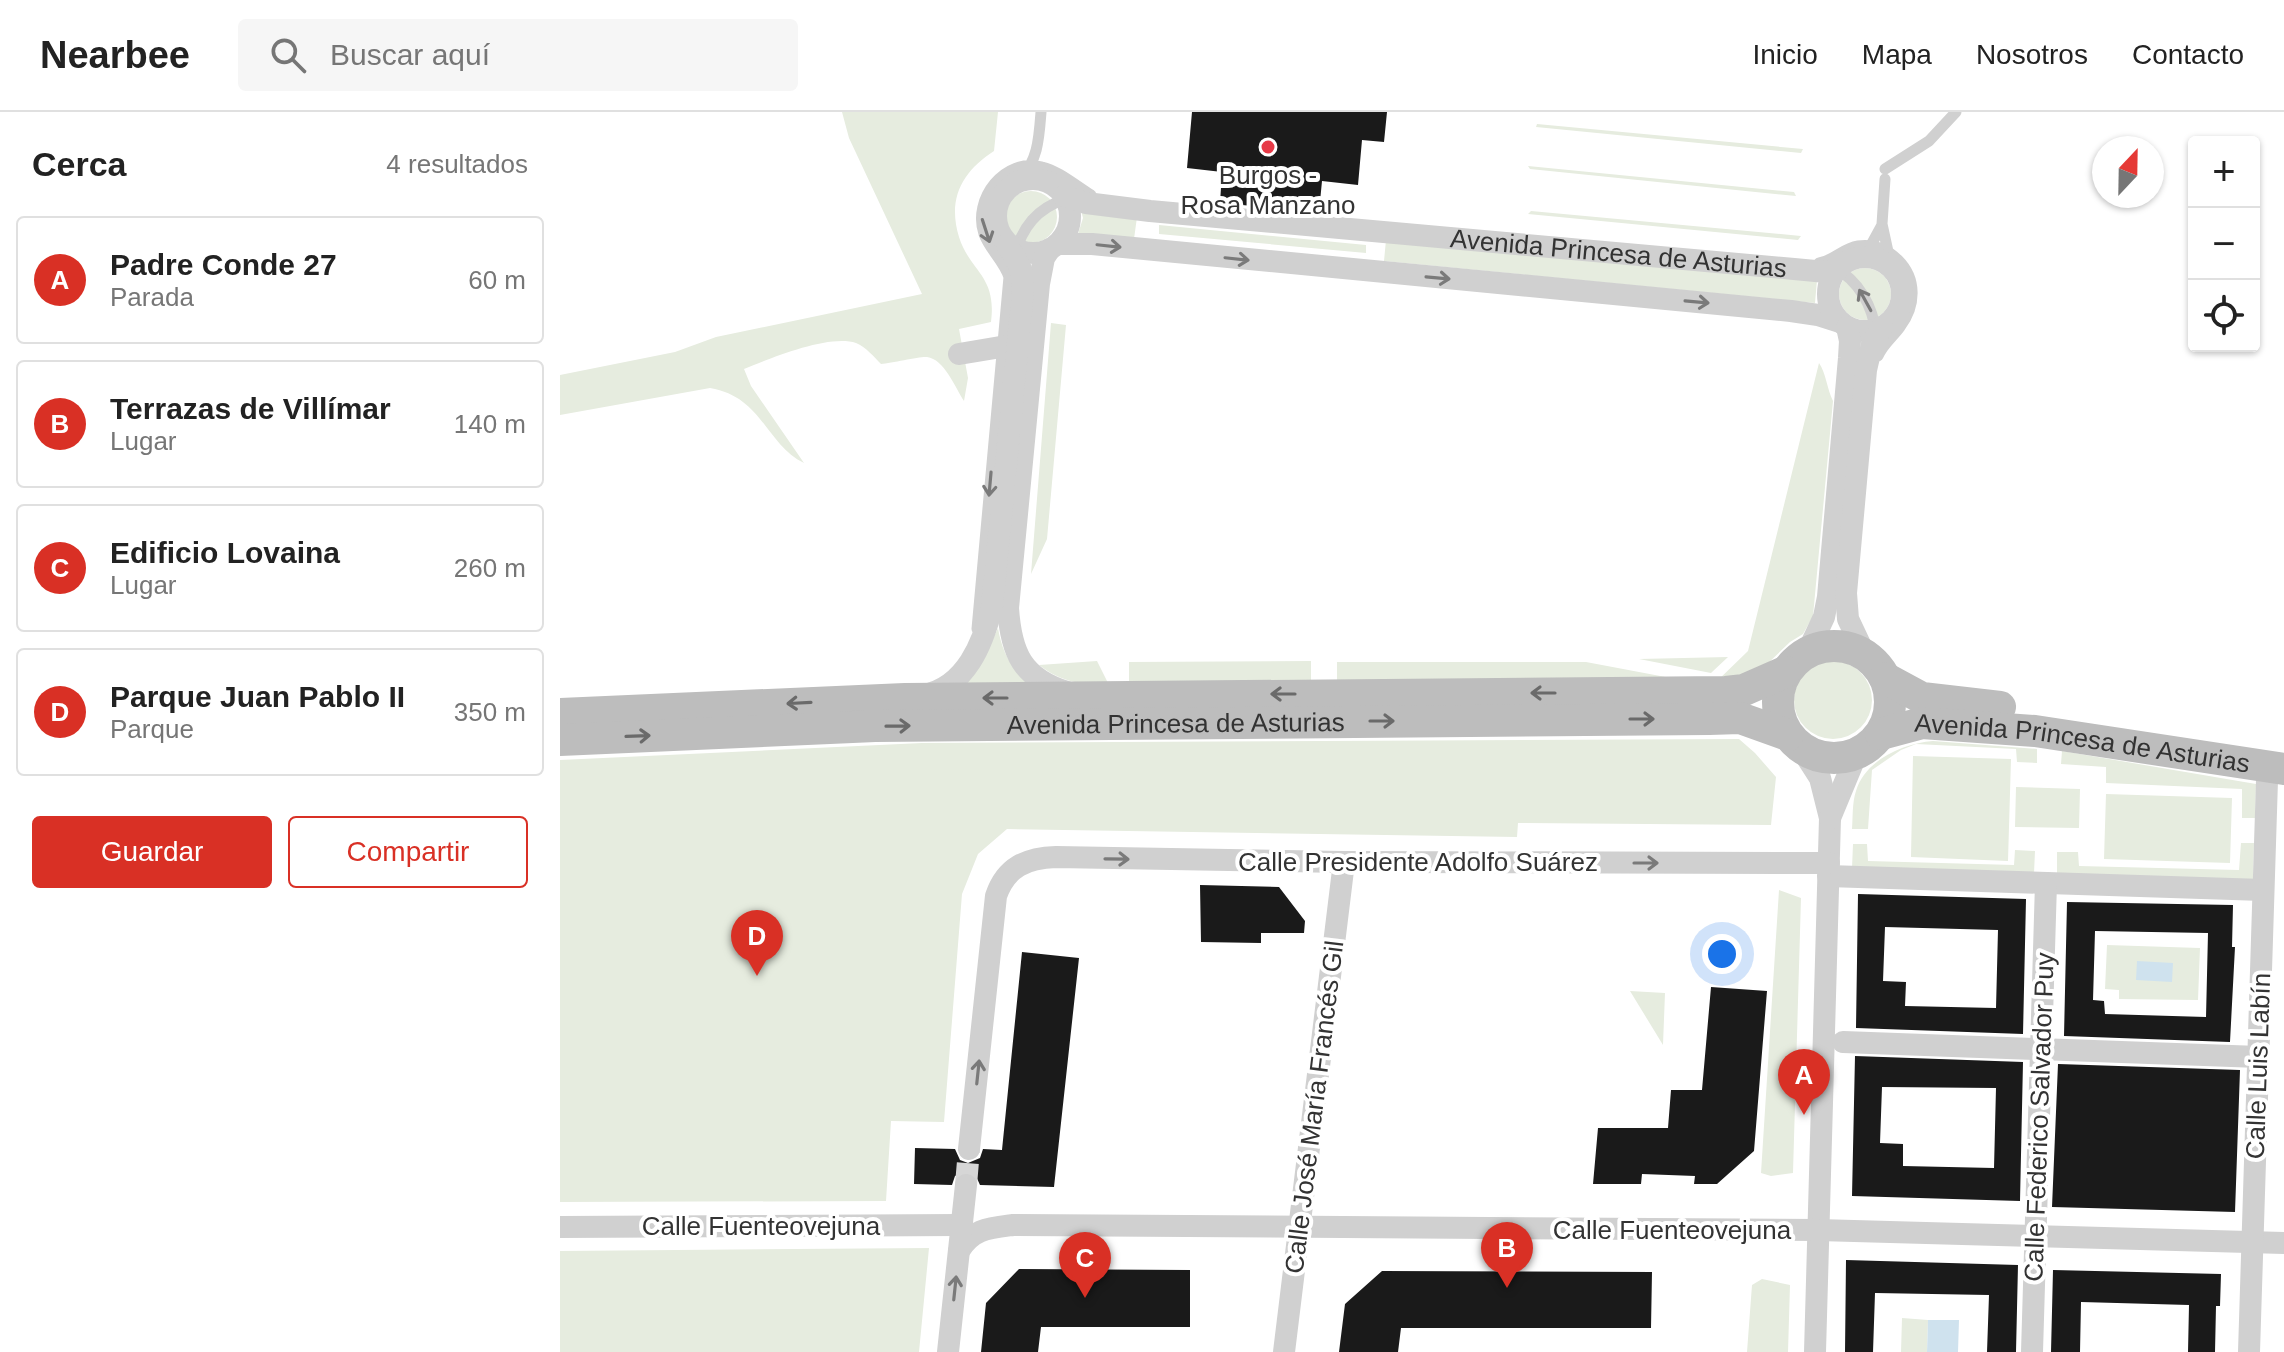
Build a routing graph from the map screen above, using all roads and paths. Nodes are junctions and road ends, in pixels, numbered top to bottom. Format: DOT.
graph roads {
  1 [pos="1041,112"];
  2 [pos="1956,112"];
  3 [pos="1054,186"];
  4 [pos="1882,224"];
  5 [pos="1055,246"];
  6 [pos="1012,249"];
  7 [pos="1868,252"];
  8 [pos="1889,260"];
  9 [pos="1816,263"];
  10 [pos="1838,269"];
  11 [pos="1009,277"];
  12 [pos="1844,324"];
  13 [pos="1878,331"];
  14 [pos="1010,346"];
  15 [pos="959,354"];
  16 [pos="1875,363"];
  17 [pos="1808,651"];
  18 [pos="1868,655"];
  19 [pos="1785,672"];
  20 [pos="1092,697"];
  21 [pos="905,699"];
  22 [pos="560,714"];
  23 [pos="560,740"];
  24 [pos="1794,741"];
  25 [pos="1869,744"];
  26 [pos="2284,749"];
  27 [pos="2276,775"];
  28 [pos="1830,818"];
  29 [pos="1344,862"];
  30 [pos="1828,869"];
  31 [pos="2046,883"];
  32 [pos="2263,890"];
  33 [pos="2261,935"];
  34 [pos="2284,936"];
  35 [pos="1843,1042"];
  36 [pos="2041,1049"];
  37 [pos="2259,1057"];
  38 [pos="969,1149"];
  39 [pos="961,1225"];
  40 [pos="1013,1225"];
  41 [pos="560,1227"];
  42 [pos="1299,1227"];
  43 [pos="1818,1230"];
  44 [pos="2036,1237"];
  45 [pos="2252,1242"];
  46 [pos="2284,1243"];
  47 [pos="959,1251"];
  48 [pos="948,1352"];
  49 [pos="1284,1352"];
  50 [pos="1815,1352"];
  51 [pos="2032,1352"];
  52 [pos="2249,1352"];
  1 -- 3 [label="lane"];
  2 -- 4 [label="lane"];
  3 -- 5 [label="street"];
  3 -- 6 [label="lane"];
  3 -- 6 [label="street"];
  3 -- 9 [label="lane"];
  3 -- 10 [label="street, Avenida Princesa de Asturias"];
  3 -- 11 [label="lane, one-way"];
  4 -- 7 [label="lane"];
  4 -- 8 [label="lane"];
  5 -- 6 [label="street"];
  5 -- 12 [label="street, Avenida Princesa de Asturias, one-way"];
  5 -- 20 [label="street, Avenida Princesa de Asturias"];
  6 -- 11 [label="lane"];
  6 -- 14 [label="street"];
  7 -- 8 [label="street"];
  7 -- 9 [label="lane"];
  7 -- 10 [label="street"];
  8 -- 13 [label="street"];
  8 -- 16 [label="lane"];
  9 -- 10 [label="lane"];
  10 -- 12 [label="street"];
  13 -- 10 [label="lane, one-way"];
  11 -- 14 [label="lane"];
  12 -- 13 [label="street, Avenida Princesa de Asturias"];
  12 -- 17 [label="street"];
  13 -- 16 [label="lane"];
  13 -- 18 [label="street"];
  14 -- 15 [label="street"];
  14 -- 21 [label="street, one-way"];
  16 -- 18 [label="lane"];
  17 -- 18 [label="main road"];
  17 -- 19 [label="main road"];
  18 -- 25 [label="main road"];
  18 -- 26 [label="main road, Avenida Princesa de Asturias"];
  19 -- 20 [label="main road, Avenida Princesa de Asturias, one-way"];
  19 -- 24 [label="main road"];
  20 -- 21 [label="main road, Avenida Princesa de Asturias, one-way"];
  21 -- 22 [label="main road, Avenida Princesa de Asturias, one-way"];
  23 -- 24 [label="main road, Avenida Princesa de Asturias, one-way"];
  24 -- 25 [label="main road"];
  24 -- 28 [label="street"];
  25 -- 27 [label="main road, Avenida Princesa de Asturias"];
  25 -- 28 [label="street"];
  27 -- 32 [label="street, Calle Luis Labín"];
  28 -- 30 [label="street"];
  29 -- 30 [label="street, Calle Presidente Adolfo Suárez, one-way"];
  38 -- 29 [label="street, Calle Presidente Adolfo Suárez, one-way"];
  29 -- 42 [label="street, Calle José María Francés Gil"];
  30 -- 31 [label="street, Calle Presidente Adolfo Suárez"];
  30 -- 43 [label="street"];
  31 -- 32 [label="street, Calle Presidente Adolfo Suárez"];
  31 -- 36 [label="street, Calle Federico Salvador Puy"];
  32 -- 33 [label="street, Calle Luis Labín"];
  33 -- 34 [label="street"];
  33 -- 37 [label="street, Calle Luis Labín"];
  35 -- 36 [label="street"];
  36 -- 37 [label="street"];
  36 -- 44 [label="street, Calle Federico Salvador Puy"];
  37 -- 45 [label="street, Calle Luis Labín"];
  39 -- 40 [label="street, Calle Fuenteovejuna"];
  39 -- 41 [label="street, Calle Fuenteovejuna"];
  39 -- 47 [label="street"];
  40 -- 42 [label="street, Calle Fuenteovejuna"];
  40 -- 47 [label="street, Calle Fuenteovejuna"];
  42 -- 43 [label="street, Calle Fuenteovejuna"];
  42 -- 49 [label="street, Calle José María Francés Gil"];
  43 -- 44 [label="street, Calle Fuenteovejuna"];
  43 -- 50 [label="street"];
  44 -- 45 [label="street, Calle Fuenteovejuna"];
  44 -- 51 [label="street, Calle Federico Salvador Puy"];
  45 -- 46 [label="street, Calle Fuenteovejuna"];
  45 -- 52 [label="street, Calle Luis Labín"];
  48 -- 47 [label="street, one-way"];
}
